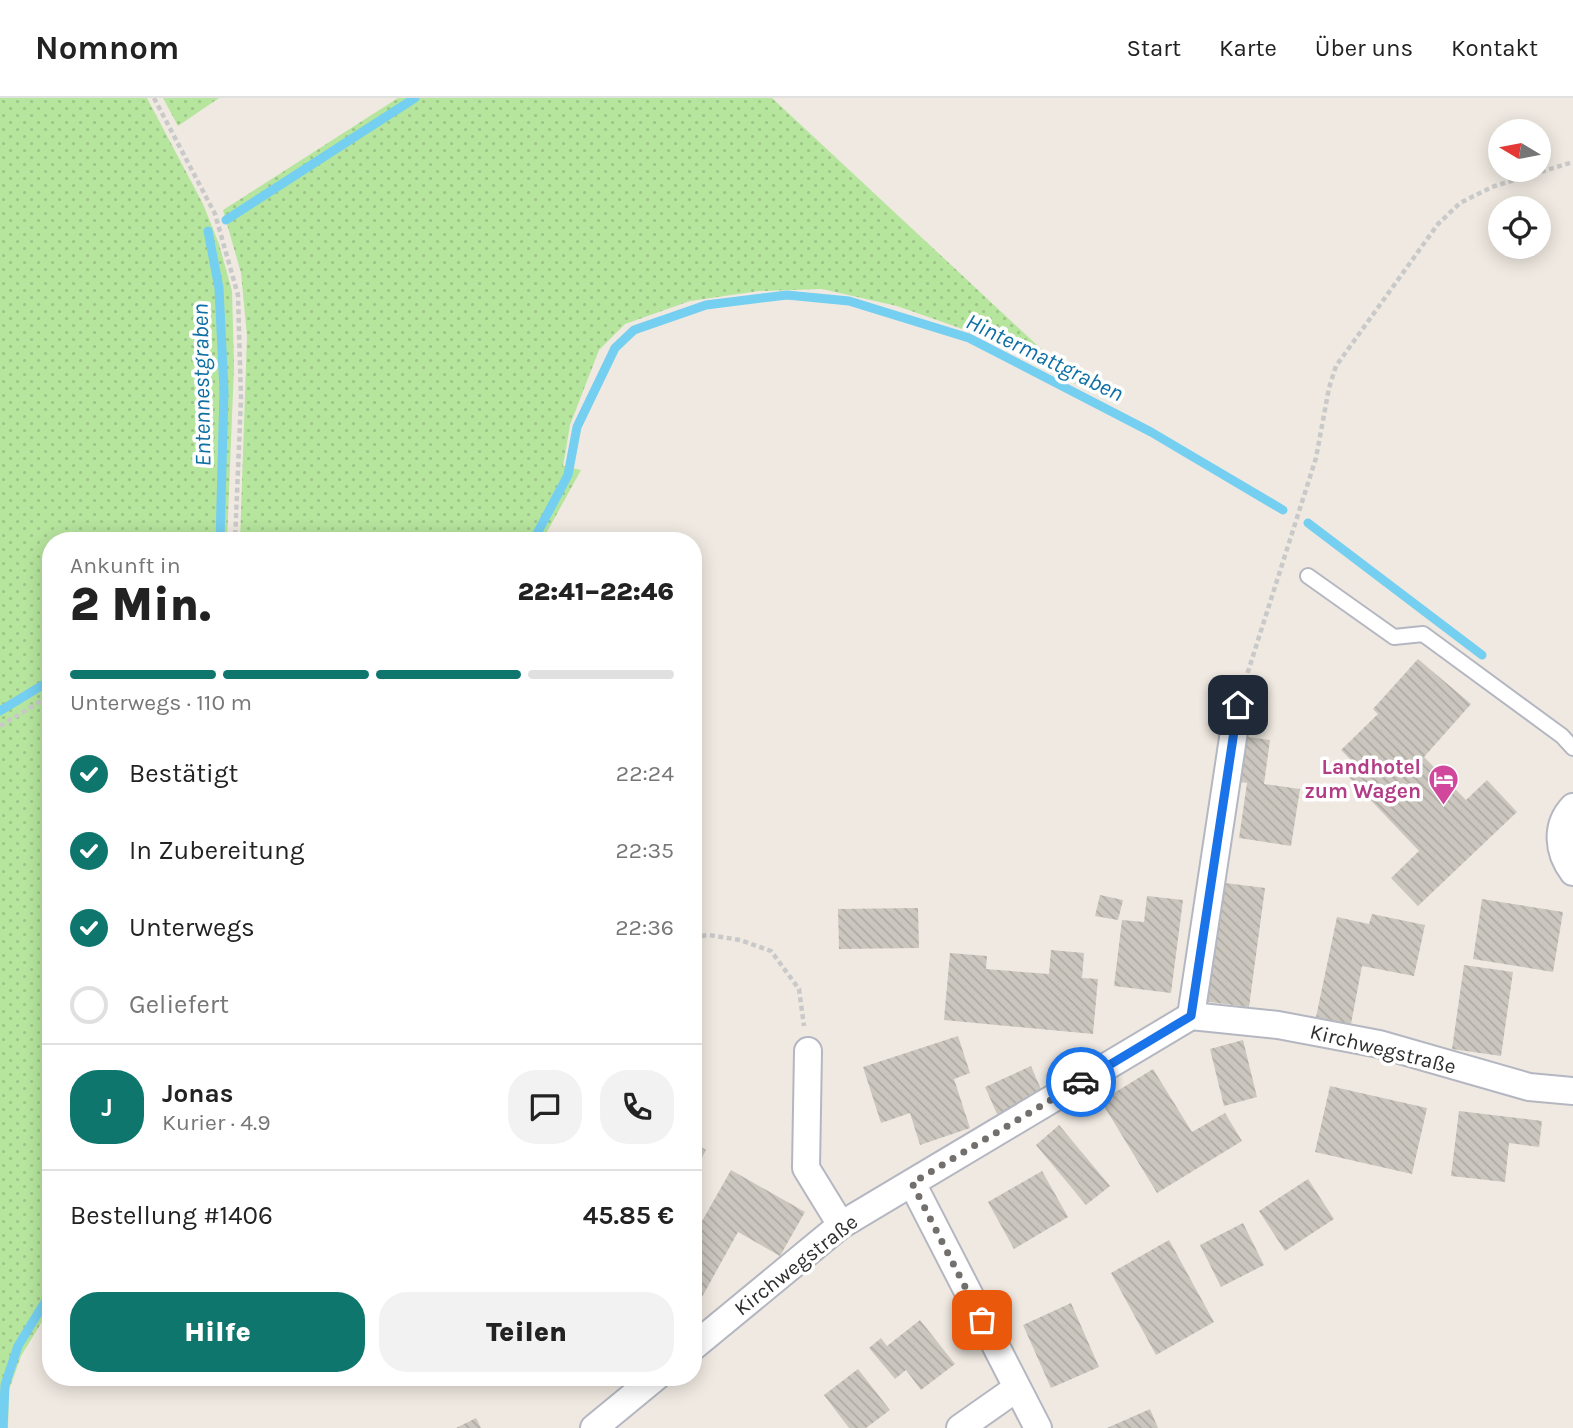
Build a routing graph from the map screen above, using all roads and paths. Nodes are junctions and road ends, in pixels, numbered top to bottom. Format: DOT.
graph roads {
  1 [pos="154,98"];
  2 [pos="1573,162"];
  3 [pos="235,532"];
  4 [pos="1308,576"];
  5 [pos="42,700"];
  6 [pos="1238,705"];
  7 [pos="0,726"];
  8 [pos="1573,748"];
  9 [pos="1573,807"];
  10 [pos="1573,872"];
  11 [pos="702,936"];
  12 [pos="1191,1016"];
  13 [pos="808,1051"];
  14 [pos="1573,1091"];
  15 [pos="912,1183"];
  16 [pos="841,1225"];
  17 [pos="702,1340"];
  18 [pos="645,1386"];
  19 [pos="1017,1388"];
  20 [pos="594,1428"];
  21 [pos="960,1428"];
  22 [pos="1038,1428"];
  1 -- 3 [label="path"];
  2 -- 6 [label="path"];
  4 -- 8 [label="lane"];
  5 -- 7 [label="path"];
  6 -- 12 [label="street"];
  9 -- 10 [label="street"];
  11 -- 13 [label="path"];
  12 -- 14 [label="street, Kirchwegstraße"];
  12 -- 15 [label="street, Kirchwegstraße"];
  13 -- 16 [label="street"];
  15 -- 16 [label="street, Kirchwegstraße"];
  15 -- 19 [label="street"];
  16 -- 17 [label="street, Kirchwegstraße"];
  18 -- 20 [label="street"];
  19 -- 21 [label="street"];
  19 -- 22 [label="street"];
}
